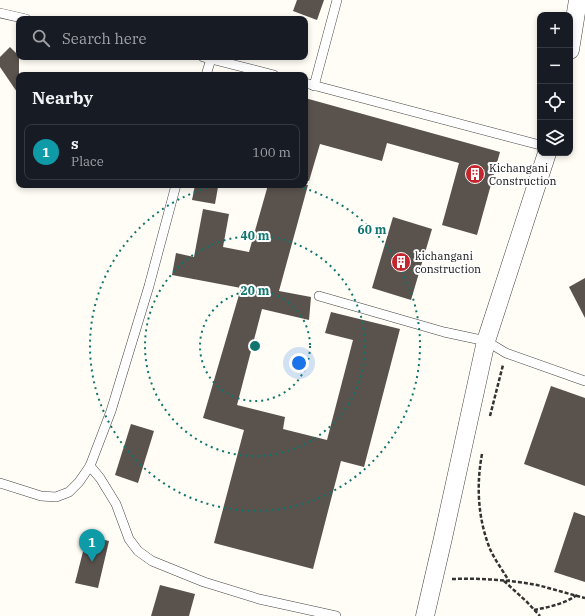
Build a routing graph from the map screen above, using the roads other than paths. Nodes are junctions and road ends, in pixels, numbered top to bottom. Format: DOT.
graph roads {
  1 [pos="337,0"];
  2 [pos="578,0"];
  3 [pos="0,13"];
  4 [pos="16,17"];
  5 [pos="570,48"];
  6 [pos="207,60"];
  7 [pos="215,60"];
  8 [pos="206,72"];
  9 [pos="262,72"];
  10 [pos="310,85"];
  11 [pos="537,144"];
  12 [pos="546,156"];
  13 [pos="175,188"];
  14 [pos="319,296"];
  15 [pos="486,341"];
  16 [pos="585,381"];
  17 [pos="90,466"];
  18 [pos="0,483"];
  19 [pos="336,616"];
  20 [pos="426,616"];
  1 -- 10 [label="lane"];
  2 -- 5 [label="street"];
  3 -- 4 [label="lane"];
  6 -- 8 [label="lane"];
  7 -- 9 [label="lane"];
  10 -- 11 [label="lane"];
  12 -- 15 [label="street"];
  13 -- 17 [label="lane"];
  14 -- 15 [label="lane"];
  15 -- 16 [label="lane"];
  15 -- 20 [label="street"];
  17 -- 18 [label="lane"];
  17 -- 19 [label="lane"];
}
